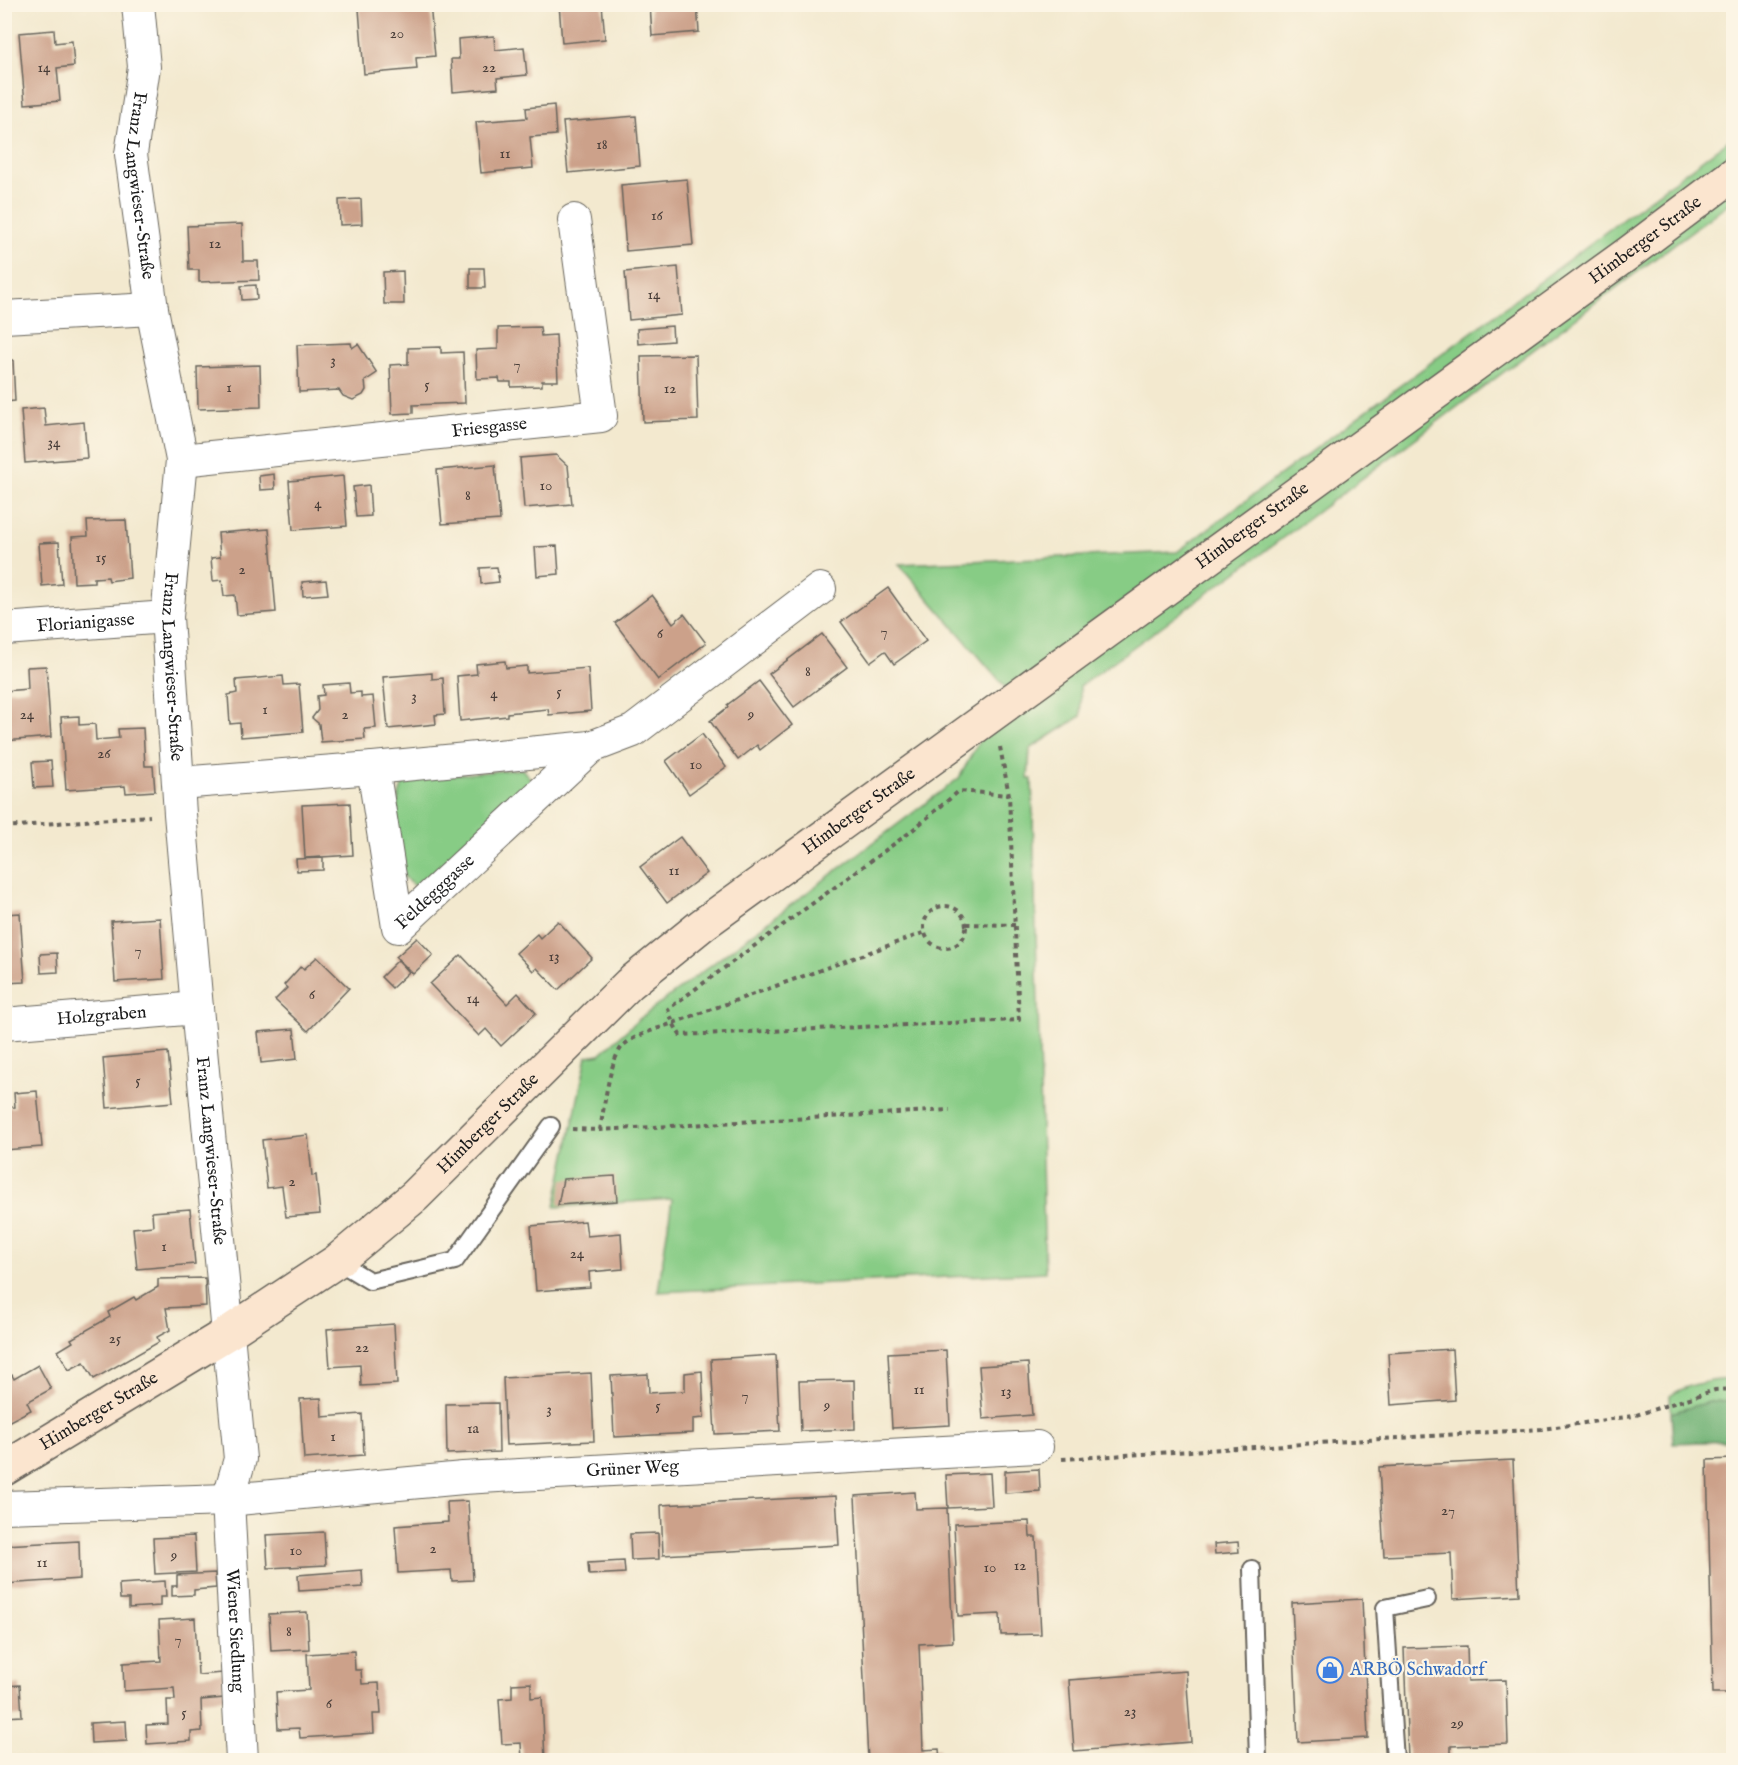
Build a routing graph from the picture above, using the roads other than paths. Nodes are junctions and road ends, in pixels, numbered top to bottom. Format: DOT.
graph roads {
  1 [pos="138,4"];
  2 [pos="1734,174"];
  3 [pos="574,220"];
  4 [pos="152,309"];
  5 [pos="4,317"];
  6 [pos="182,460"];
  7 [pos="820,589"];
  8 [pos="167,617"];
  9 [pos="4,629"];
  10 [pos="591,747"];
  11 [pos="373,768"];
  12 [pos="179,783"];
  13 [pos="196,1008"];
  14 [pos="4,1024"];
  15 [pos="551,1126"];
  16 [pos="337,1261"];
  17 [pos="228,1334"];
  18 [pos="1037,1448"];
  19 [pos="4,1469"];
  20 [pos="228,1500"];
  21 [pos="4,1507"];
  22 [pos="1252,1569"];
  23 [pos="1427,1599"];
  24 [pos="242,1761"];
  25 [pos="1258,1761"];
  26 [pos="1395,1761"];
  1 -- 4 [label="street, Franz Langwieser-Straße"];
  2 -- 16 [label="main road, Himberger Straße"];
  3 -- 6 [label="street, Friesgasse"];
  4 -- 5 [label="street"];
  4 -- 6 [label="street, Franz Langwieser-Straße"];
  6 -- 8 [label="street, Franz Langwieser-Straße"];
  7 -- 10 [label="street, Feldegggasse"];
  8 -- 9 [label="street, Florianigasse"];
  8 -- 12 [label="street, Franz Langwieser-Straße"];
  10 -- 11 [label="street, Feldegggasse"];
  10 -- 11 [label="street, Feldegggasse"];
  11 -- 12 [label="street, Feldegggasse"];
  12 -- 13 [label="street, Franz Langwieser-Straße"];
  13 -- 14 [label="street, Holzgraben"];
  13 -- 17 [label="street, Franz Langwieser-Straße"];
  15 -- 16 [label="lane"];
  16 -- 17 [label="main road, Himberger Straße"];
  17 -- 19 [label="main road, Himberger Straße"];
  17 -- 20 [label="street, Wiener Siedlung"];
  18 -- 20 [label="street, Grüner Weg"];
  20 -- 21 [label="street"];
  20 -- 24 [label="street, Wiener Siedlung"];
  22 -- 25 [label="lane"];
  23 -- 26 [label="lane"];
}
